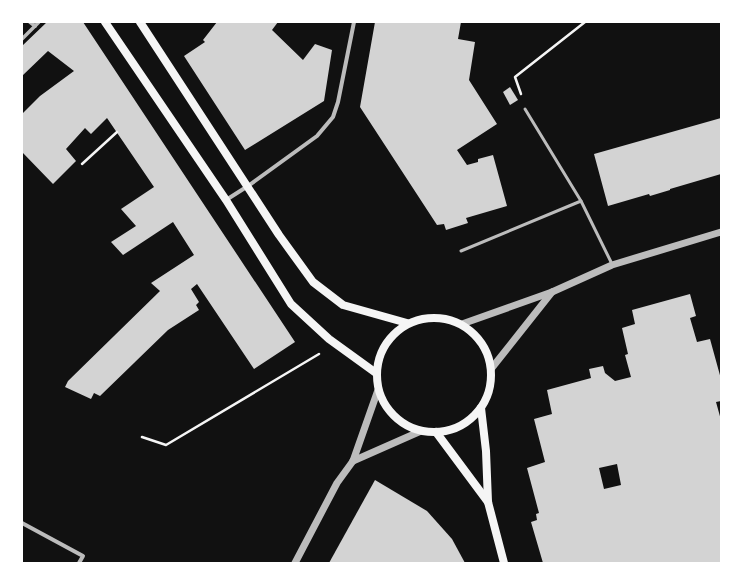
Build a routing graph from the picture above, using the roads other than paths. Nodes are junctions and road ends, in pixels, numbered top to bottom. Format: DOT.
graph roads {
  1 [pos="30,22"];
  2 [pos="39,22"];
  3 [pos="104,22"];
  4 [pos="140,22"];
  5 [pos="354,22"];
  6 [pos="35,26"];
  7 [pos="22,39"];
  8 [pos="525,109"];
  9 [pos="248,186"];
  10 [pos="226,200"];
  11 [pos="581,201"];
  12 [pos="721,232"];
  13 [pos="461,251"];
  14 [pos="612,265"];
  15 [pos="552,292"];
  16 [pos="407,323"];
  17 [pos="462,324"];
  18 [pos="491,369"];
  19 [pos="376,373"];
  20 [pos="378,390"];
  21 [pos="481,408"];
  22 [pos="421,431"];
  23 [pos="436,432"];
  24 [pos="353,460"];
  25 [pos="488,502"];
  26 [pos="22,523"];
  27 [pos="79,563"];
  28 [pos="295,563"];
  29 [pos="504,563"];
  1 -- 6 [label="street"];
  2 -- 6 [label="street"];
  3 -- 10 [label="main road"];
  4 -- 9 [label="main road"];
  5 -- 9 [label="street"];
  6 -- 7 [label="street"];
  8 -- 11 [label="lane"];
  9 -- 10 [label="street"];
  9 -- 16 [label="main road"];
  10 -- 19 [label="main road"];
  11 -- 13 [label="lane"];
  11 -- 14 [label="lane"];
  12 -- 14 [label="street"];
  14 -- 15 [label="street"];
  15 -- 17 [label="street"];
  15 -- 18 [label="street"];
  16 -- 17 [label="main road"];
  16 -- 19 [label="main road"];
  17 -- 18 [label="main road"];
  18 -- 21 [label="main road"];
  19 -- 20 [label="main road"];
  20 -- 22 [label="main road"];
  20 -- 24 [label="street"];
  21 -- 23 [label="main road"];
  21 -- 25 [label="main road"];
  22 -- 23 [label="main road"];
  22 -- 24 [label="street"];
  23 -- 25 [label="main road"];
  24 -- 28 [label="street"];
  25 -- 29 [label="main road"];
  26 -- 27 [label="street"];
}
